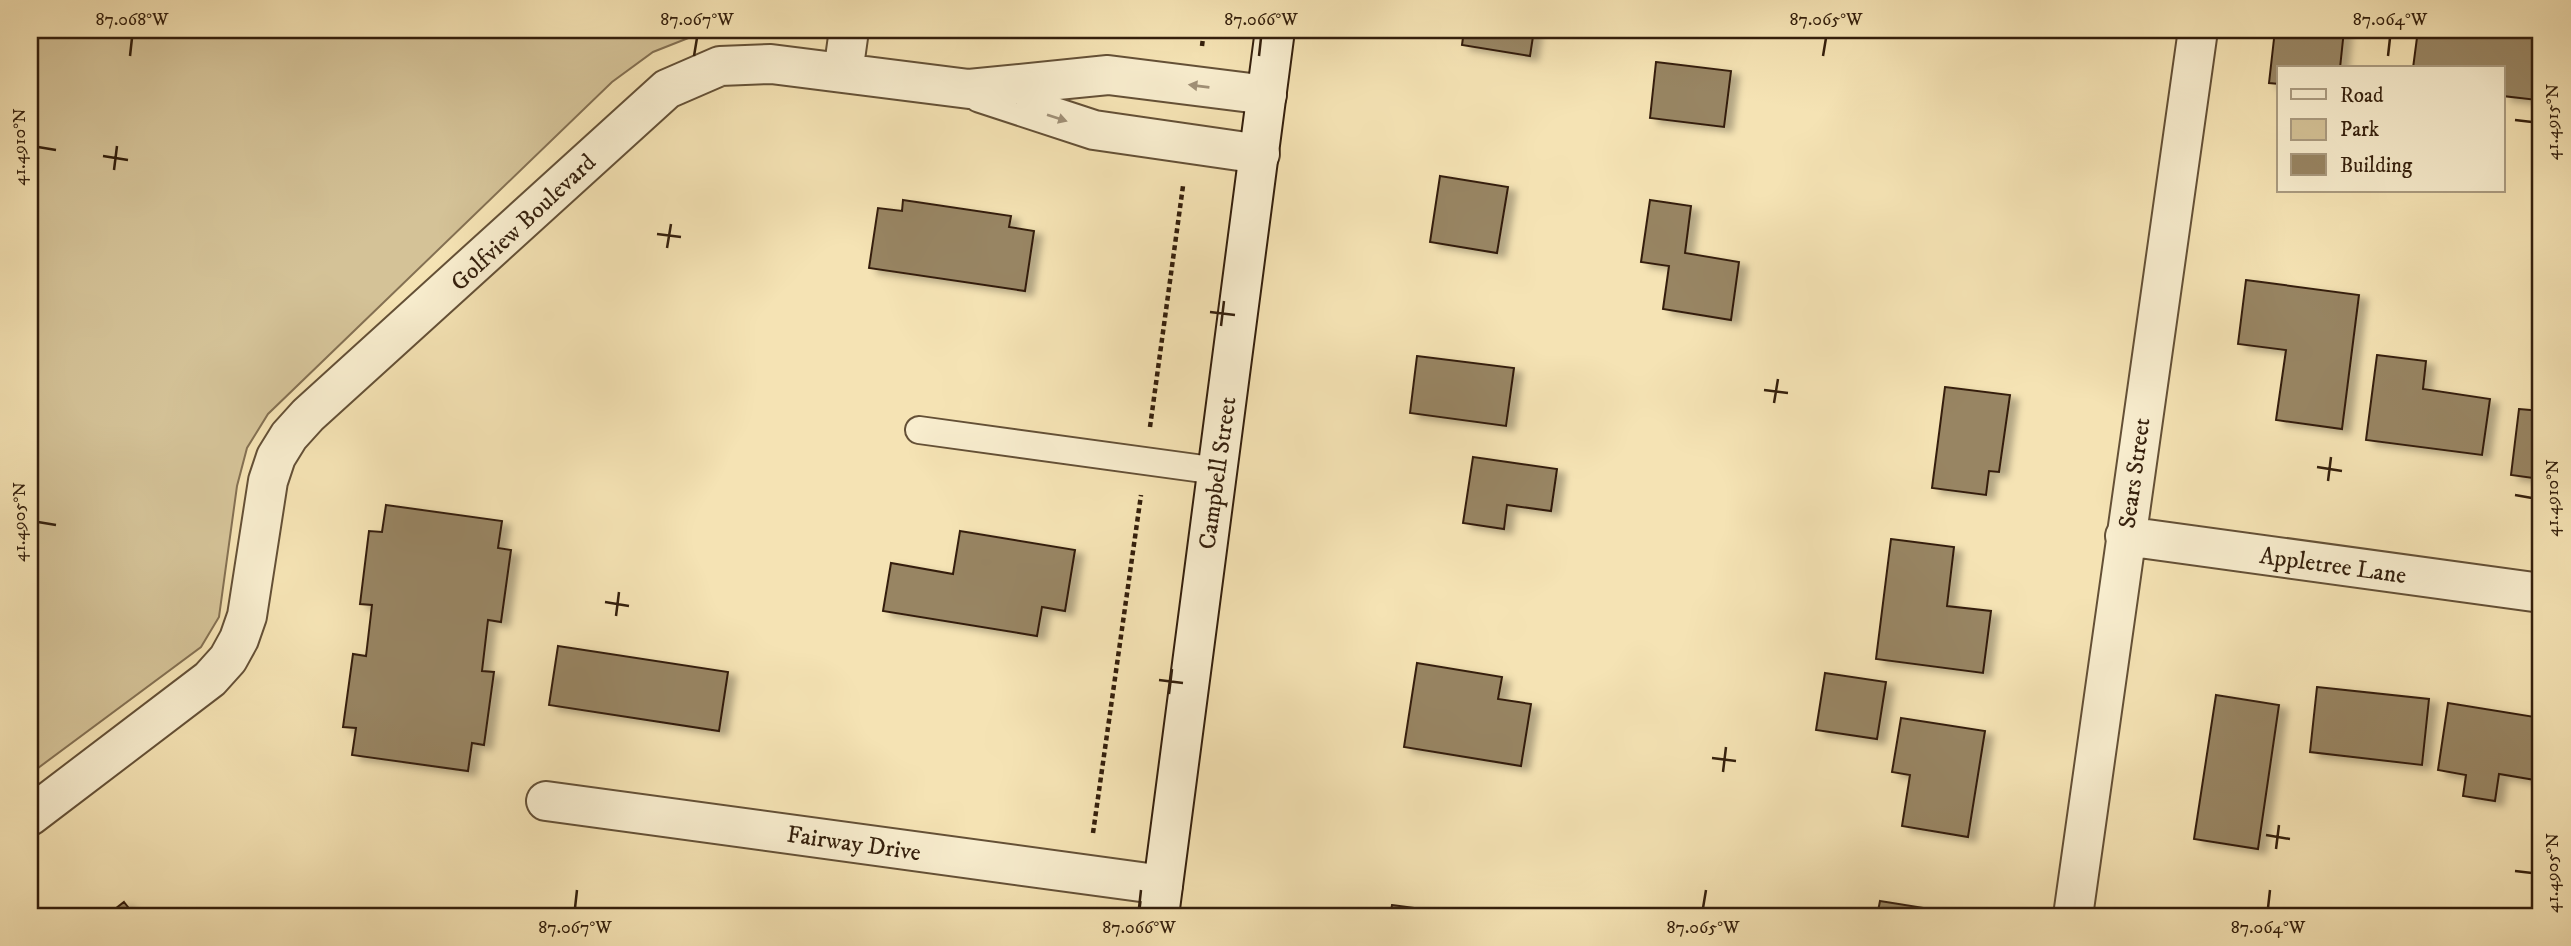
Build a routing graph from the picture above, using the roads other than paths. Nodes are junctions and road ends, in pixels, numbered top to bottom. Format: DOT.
graph roads {
  1 [pos="849,30"];
  2 [pos="1275,30"];
  3 [pos="2198,30"];
  4 [pos="843,73"];
  5 [pos="969,89"];
  6 [pos="1267,95"];
  7 [pos="1260,154"];
  8 [pos="919,430"];
  9 [pos="1218,471"];
  10 [pos="2125,536"];
  11 [pos="2541,593"];
  12 [pos="546,801"];
  13 [pos="30,816"];
  14 [pos="1161,900"];
  15 [pos="2073,916"];
  1 -- 4 [label="street"];
  2 -- 6 [label="street, Campbell Street"];
  3 -- 10 [label="street, Sears Street"];
  4 -- 5 [label="street, Golfview Boulevard"];
  4 -- 13 [label="street, Golfview Boulevard"];
  6 -- 5 [label="street, Golfview Boulevard, one-way"];
  5 -- 7 [label="street, one-way"];
  6 -- 7 [label="street, Campbell Street"];
  7 -- 9 [label="street, Campbell Street"];
  8 -- 9 [label="lane"];
  9 -- 14 [label="street, Campbell Street"];
  10 -- 11 [label="street, Appletree Lane"];
  10 -- 15 [label="street, Sears Street"];
  12 -- 14 [label="street, Fairway Drive"];
}
